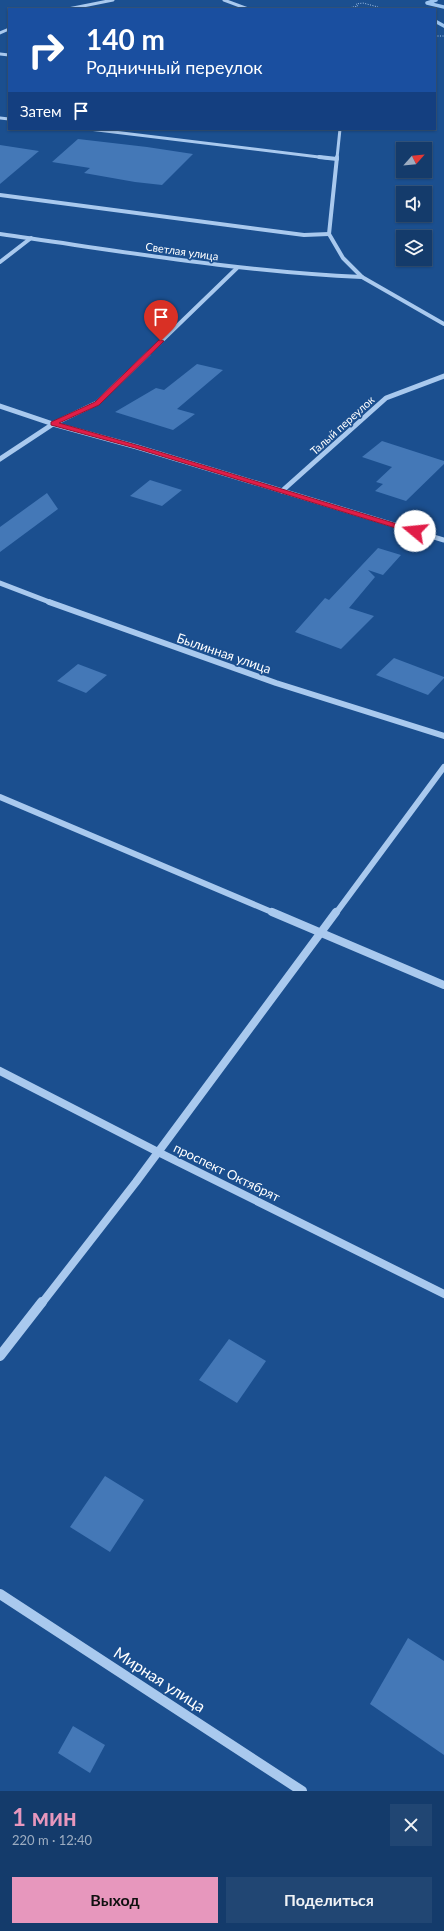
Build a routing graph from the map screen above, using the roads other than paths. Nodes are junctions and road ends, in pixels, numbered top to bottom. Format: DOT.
graph roads {
  1 [pos="113,0"];
  2 [pos="224,0"];
  3 [pos="73,8"];
  4 [pos="245,8"];
  5 [pos="97,130"];
  6 [pos="340,130"];
  7 [pos="337,159"];
  8 [pos="0,195"];
  9 [pos="0,234"];
  10 [pos="329,234"];
  11 [pos="31,238"];
  12 [pos="0,262"];
  13 [pos="237,268"];
  14 [pos="362,277"];
  15 [pos="444,324"];
  16 [pos="444,376"];
  17 [pos="0,406"];
  18 [pos="53,424"];
  19 [pos="0,459"];
  20 [pos="282,491"];
  21 [pos="444,540"];
  22 [pos="0,583"];
  23 [pos="444,736"];
  24 [pos="444,767"];
  25 [pos="0,797"];
  26 [pos="321,933"];
  27 [pos="444,985"];
  28 [pos="0,1071"];
  29 [pos="158,1152"];
  30 [pos="444,1294"];
  31 [pos="0,1356"];
  32 [pos="0,1594"];
  33 [pos="302,1791"];
  1 -- 3 [label="street"];
  2 -- 4 [label="street"];
  5 -- 7 [label="street"];
  6 -- 7 [label="street"];
  7 -- 10 [label="street"];
  8 -- 10 [label="street"];
  9 -- 11 [label="street, Светлая улица"];
  10 -- 14 [label="street"];
  11 -- 12 [label="street"];
  11 -- 13 [label="street, Светлая улица"];
  13 -- 14 [label="street, Светлая улица"];
  13 -- 18 [label="street"];
  14 -- 15 [label="street"];
  16 -- 20 [label="street, Талый переулок"];
  17 -- 18 [label="street"];
  18 -- 19 [label="street"];
  18 -- 20 [label="street"];
  20 -- 21 [label="street"];
  22 -- 23 [label="street, Былинная улица"];
  24 -- 26 [label="street"];
  25 -- 26 [label="street"];
  26 -- 27 [label="street"];
  26 -- 29 [label="street"];
  28 -- 29 [label="street, проспект Октябрят"];
  29 -- 30 [label="street, проспект Октябрят"];
  29 -- 31 [label="street"];
  32 -- 33 [label="street, Мирная улица"];
}
